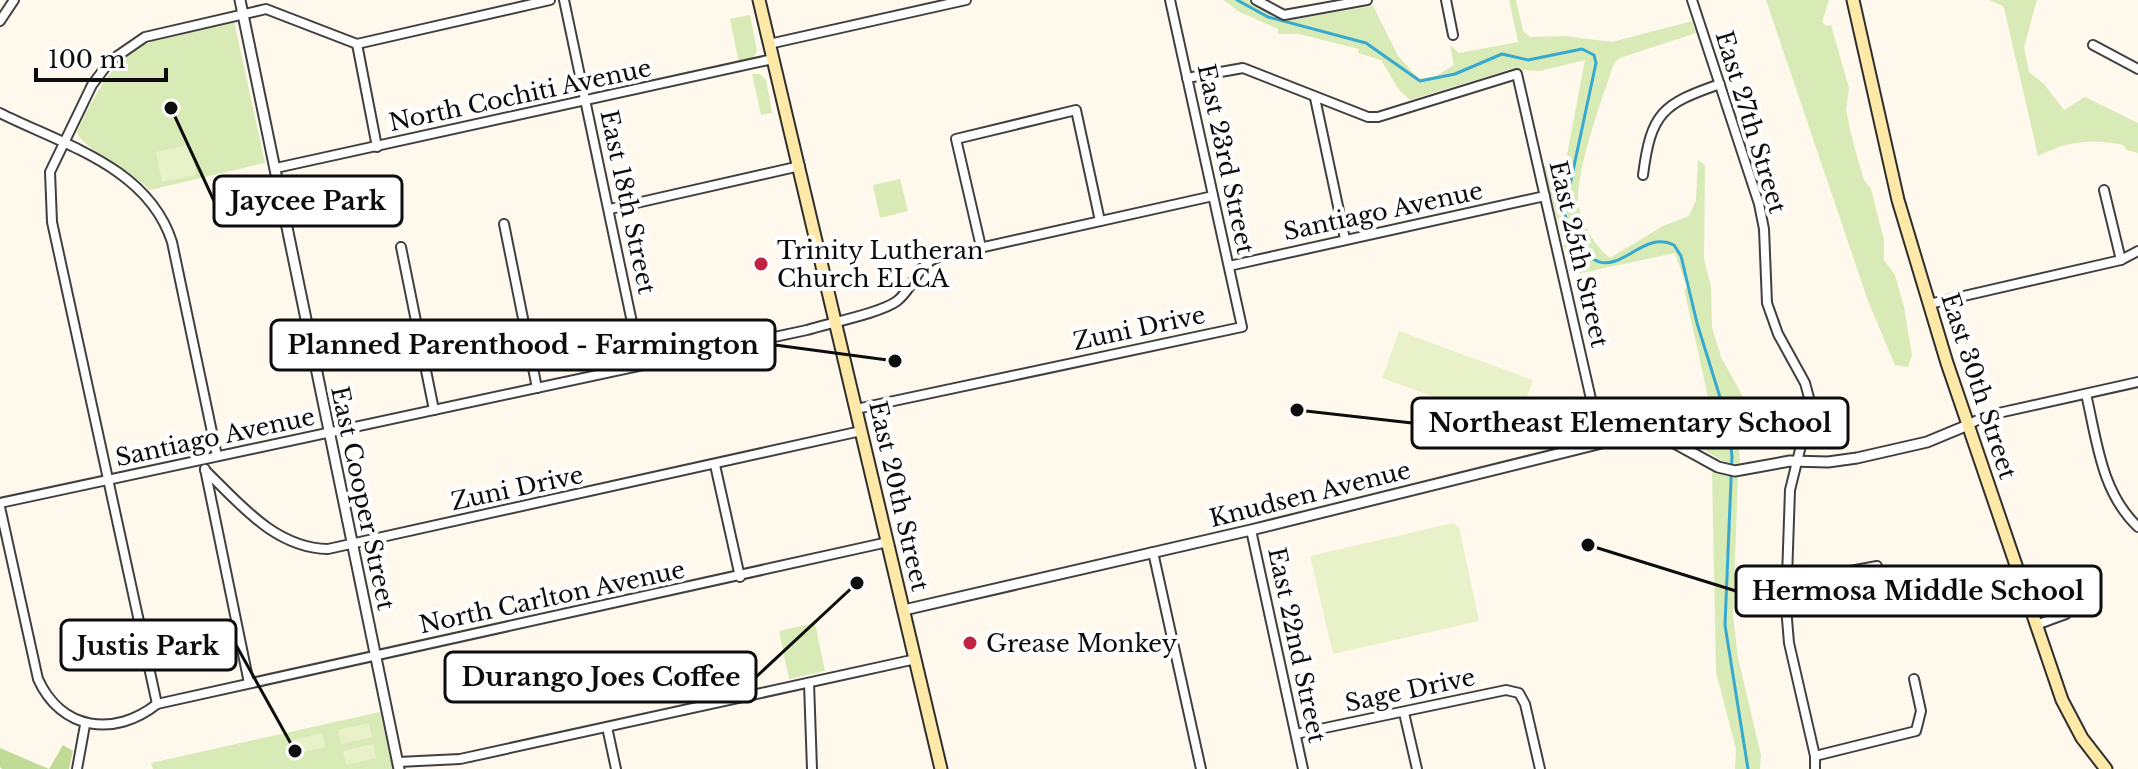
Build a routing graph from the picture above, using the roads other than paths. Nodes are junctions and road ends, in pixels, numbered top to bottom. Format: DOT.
graph roads {
  1 [pos="14,0"];
  2 [pos="240,0"];
  3 [pos="550,0"];
  4 [pos="564,0"];
  5 [pos="759,0"];
  6 [pos="966,0"];
  7 [pos="1170,0"];
  8 [pos="1256,0"];
  9 [pos="1367,0"];
  10 [pos="1446,0"];
  11 [pos="1692,0"];
  12 [pos="1853,0"];
  13 [pos="243,12"];
  14 [pos="0,21"];
  15 [pos="1453,35"];
  16 [pos="357,44"];
  17 [pos="769,44"];
  18 [pos="2093,45"];
  19 [pos="773,59"];
  20 [pos="2138,69"];
  21 [pos="1187,78"];
  22 [pos="1720,84"];
  23 [pos="1315,98"];
  24 [pos="587,101"];
  25 [pos="0,113"];
  26 [pos="63,144"];
  27 [pos="377,147"];
  28 [pos="800,166"];
  29 [pos="276,168"];
  30 [pos="1643,175"];
  31 [pos="2104,190"];
  32 [pos="1213,196"];
  33 [pos="1545,196"];
  34 [pos="610,209"];
  35 [pos="1100,221"];
  36 [pos="504,224"];
  37 [pos="1345,239"];
  38 [pos="401,247"];
  39 [pos="981,247"];
  40 [pos="2138,251"];
  41 [pos="2121,260"];
  42 [pos="1229,266"];
  43 [pos="1929,304"];
  44 [pos="836,321"];
  45 [pos="1242,327"];
  46 [pos="641,365"];
  47 [pos="2138,382"];
  48 [pos="537,388"];
  49 [pos="2086,394"];
  50 [pos="856,409"];
  51 [pos="434,410"];
  52 [pos="1968,425"];
  53 [pos="861,431"];
  54 [pos="328,433"];
  55 [pos="1601,443"];
  56 [pos="217,456"];
  57 [pos="203,460"];
  58 [pos="1798,461"];
  59 [pos="715,465"];
  60 [pos="205,470"];
  61 [pos="108,480"];
  62 [pos="0,505"];
  63 [pos="2138,527"];
  64 [pos="1251,530"];
  65 [pos="888,542"];
  66 [pos="351,544"];
  67 [pos="1153,552"];
  68 [pos="1877,566"];
  69 [pos="740,577"];
  70 [pos="1786,583"];
  71 [pos="904,610"];
  72 [pos="2066,614"];
  73 [pos="2036,625"];
  74 [pos="375,656"];
  75 [pos="916,659"];
  76 [pos="1914,679"];
  77 [pos="249,683"];
  78 [pos="809,683"];
  79 [pos="157,704"];
  80 [pos="1404,713"];
  81 [pos="85,725"];
  82 [pos="607,727"];
  83 [pos="1296,734"];
  84 [pos="1815,756"];
  85 [pos="398,766"];
  86 [pos="2101,766"];
  87 [pos="77,769"];
  88 [pos="616,769"];
  89 [pos="812,769"];
  90 [pos="941,769"];
  91 [pos="1201,769"];
  92 [pos="1303,769"];
  93 [pos="1417,769"];
  94 [pos="1540,769"];
  95 [pos="1815,769"];
  1 -- 14 [label="street"];
  2 -- 13 [label="street, East Cooper Street"];
  3 -- 16 [label="street"];
  4 -- 24 [label="street, East 18th Street"];
  5 -- 17 [label="main road, East 20th Street"];
  6 -- 17 [label="street"];
  7 -- 21 [label="street, East 23rd Street"];
  8 -- 9 [label="street"];
  10 -- 15 [label="street"];
  11 -- 22 [label="street, East 27th Street"];
  12 -- 43 [label="main road, East 30th Street"];
  13 -- 16 [label="street"];
  13 -- 26 [label="street"];
  13 -- 29 [label="street, East Cooper Street"];
  16 -- 27 [label="street"];
  17 -- 19 [label="main road, East 20th Street"];
  18 -- 20 [label="street"];
  19 -- 24 [label="street, North Cochiti Avenue"];
  19 -- 28 [label="main road, East 20th Street"];
  21 -- 23 [label="street"];
  21 -- 32 [label="street, East 23rd Street"];
  22 -- 30 [label="street"];
  22 -- 58 [label="street, East 27th Street"];
  23 -- 33 [label="street, East 25th Street"];
  23 -- 37 [label="street"];
  24 -- 27 [label="street, North Cochiti Avenue"];
  24 -- 34 [label="street, East 18th Street"];
  25 -- 26 [label="street"];
  26 -- 56 [label="street"];
  26 -- 61 [label="street"];
  27 -- 29 [label="street, North Cochiti Avenue"];
  28 -- 34 [label="street"];
  28 -- 44 [label="main road, East 20th Street"];
  29 -- 54 [label="street, East Cooper Street"];
  31 -- 41 [label="street"];
  32 -- 35 [label="street, Santiago Avenue"];
  32 -- 42 [label="street, East 23rd Street"];
  33 -- 37 [label="street, Santiago Avenue"];
  33 -- 55 [label="street, East 25th Street"];
  34 -- 46 [label="street, East 18th Street"];
  35 -- 39 [label="street, Santiago Avenue"];
  35 -- 39 [label="street"];
  36 -- 48 [label="street"];
  37 -- 42 [label="street, Santiago Avenue"];
  38 -- 51 [label="street"];
  39 -- 44 [label="street, Santiago Avenue"];
  40 -- 41 [label="street"];
  41 -- 43 [label="street"];
  42 -- 45 [label="street, East 23rd Street"];
  43 -- 52 [label="main road, East 30th Street"];
  44 -- 46 [label="street, Santiago Avenue"];
  44 -- 50 [label="main road, East 20th Street"];
  45 -- 50 [label="street, Zuni Drive"];
  46 -- 48 [label="street, Santiago Avenue"];
  47 -- 49 [label="street, Knudsen Avenue"];
  48 -- 51 [label="street, Santiago Avenue"];
  49 -- 52 [label="street, Knudsen Avenue"];
  49 -- 63 [label="street"];
  50 -- 53 [label="main road, East 20th Street"];
  51 -- 54 [label="street, Santiago Avenue"];
  52 -- 58 [label="street, Knudsen Avenue"];
  52 -- 73 [label="main road, East 30th Street"];
  53 -- 59 [label="street, Zuni Drive"];
  53 -- 65 [label="main road, East 20th Street"];
  54 -- 56 [label="street, Santiago Avenue"];
  54 -- 66 [label="street, East Cooper Street"];
  55 -- 58 [label="street, Knudsen Avenue"];
  55 -- 64 [label="street, Knudsen Avenue"];
  56 -- 57 [label="street, Santiago Avenue"];
  57 -- 60 [label="street"];
  57 -- 61 [label="street, Santiago Avenue"];
  58 -- 70 [label="street, East 27th Street"];
  59 -- 66 [label="street, Zuni Drive"];
  59 -- 69 [label="street"];
  60 -- 66 [label="street, Zuni Drive"];
  60 -- 77 [label="street"];
  61 -- 62 [label="street, Santiago Avenue"];
  61 -- 79 [label="street"];
  62 -- 81 [label="street"];
  64 -- 67 [label="street, Knudsen Avenue"];
  64 -- 83 [label="street, East 22nd Street"];
  65 -- 69 [label="street, North Carlton Avenue"];
  65 -- 71 [label="main road, East 20th Street"];
  66 -- 74 [label="street, East Cooper Street"];
  67 -- 71 [label="street, Knudsen Avenue"];
  67 -- 91 [label="street"];
  68 -- 70 [label="street"];
  69 -- 74 [label="street, North Carlton Avenue"];
  70 -- 84 [label="street, East 27th Street"];
  71 -- 75 [label="main road, East 20th Street"];
  72 -- 73 [label="street"];
  73 -- 86 [label="main road, East 30th Street"];
  74 -- 77 [label="street, North Carlton Avenue"];
  74 -- 85 [label="street, East Cooper Street"];
  75 -- 78 [label="street"];
  75 -- 90 [label="main road, East 20th Street"];
  76 -- 84 [label="street"];
  77 -- 79 [label="street, North Carlton Avenue"];
  78 -- 82 [label="street"];
  78 -- 89 [label="street"];
  79 -- 81 [label="street, North Carlton Avenue"];
  80 -- 83 [label="street, Sage Drive"];
  80 -- 93 [label="street"];
  80 -- 94 [label="street, Sage Drive"];
  81 -- 87 [label="street"];
  82 -- 85 [label="street"];
  82 -- 88 [label="street"];
  83 -- 92 [label="street, East 22nd Street"];
  84 -- 95 [label="street, East 27th Street"];
}
